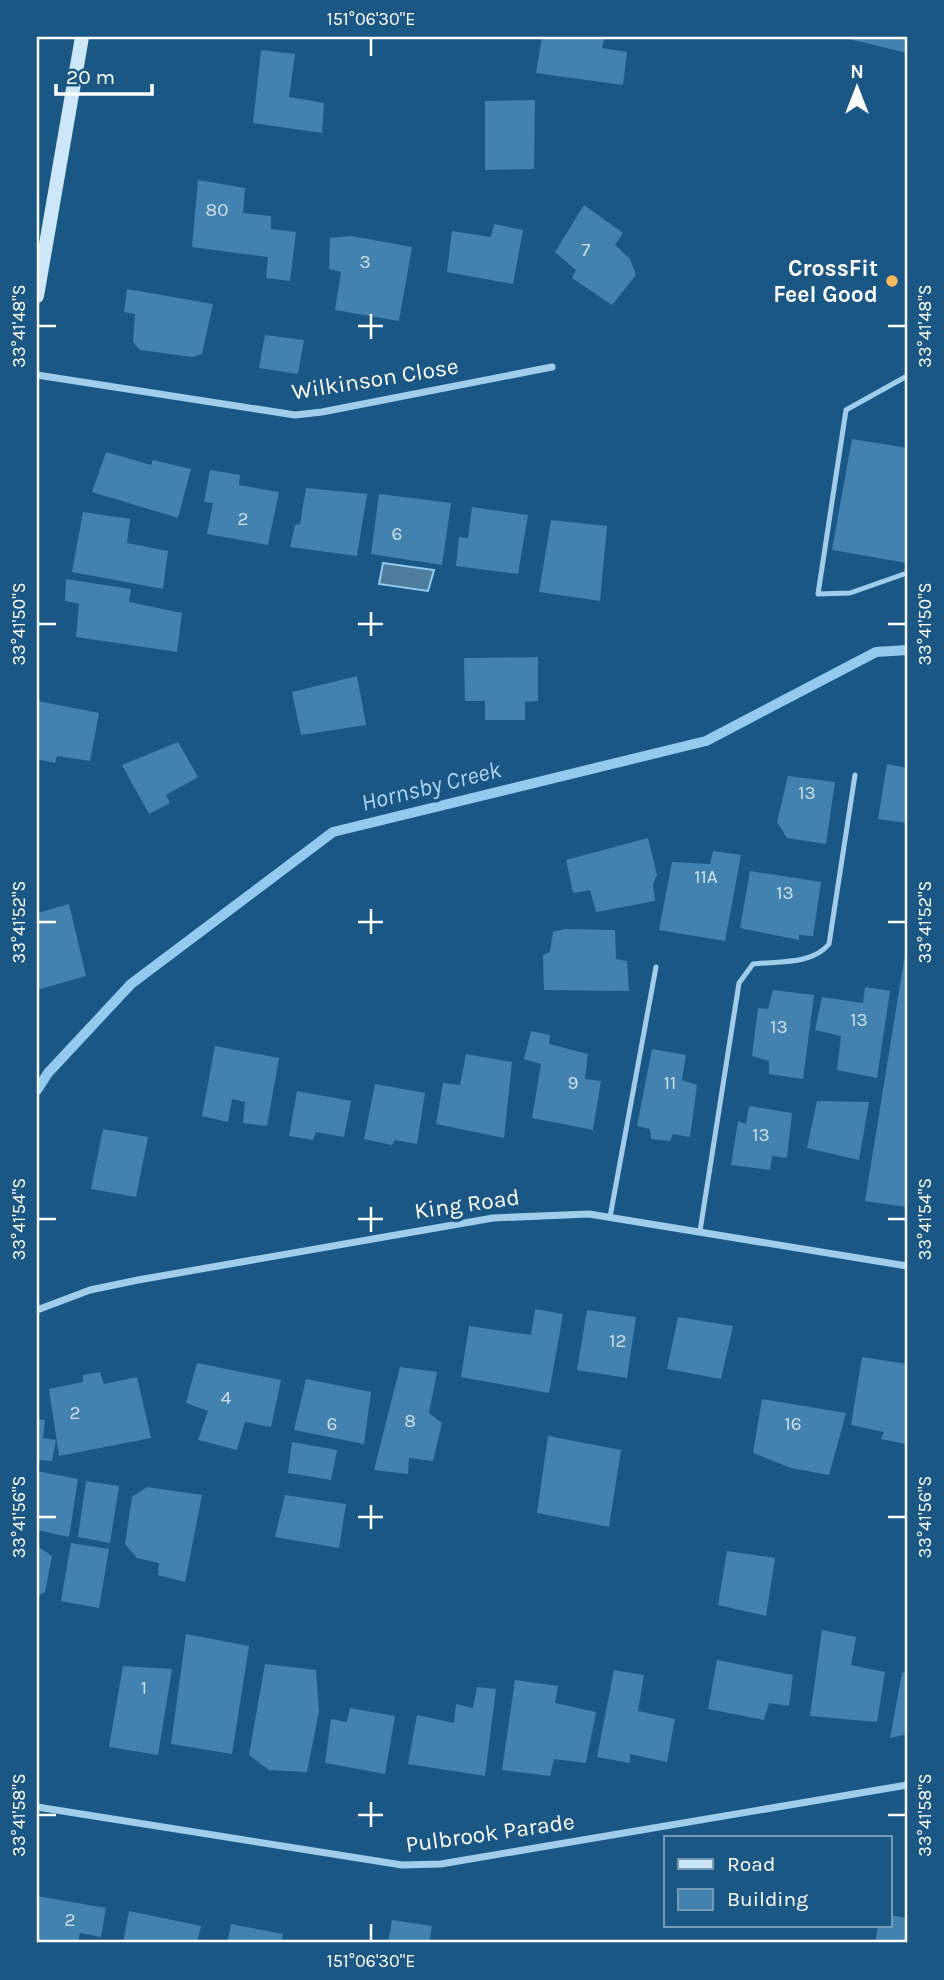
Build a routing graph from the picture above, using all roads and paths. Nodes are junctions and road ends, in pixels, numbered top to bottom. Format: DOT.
graph roads {
  1 [pos="82,37"];
  2 [pos="37,296"];
  3 [pos="552,367"];
  4 [pos="37,374"];
  5 [pos="907,376"];
  6 [pos="907,573"];
  7 [pos="855,775"];
  8 [pos="656,967"];
  9 [pos="610,1217"];
  10 [pos="700,1231"];
  11 [pos="907,1266"];
  12 [pos="37,1310"];
  13 [pos="907,1785"];
  14 [pos="37,1807"];
  1 -- 2 [label="main road"];
  3 -- 4 [label="street, Wilkinson Close"];
  5 -- 6 [label="lane"];
  7 -- 10 [label="lane"];
  8 -- 9 [label="lane"];
  9 -- 10 [label="street, King Road"];
  9 -- 12 [label="street, King Road"];
  10 -- 11 [label="street, King Road"];
  13 -- 14 [label="street, Pulbrook Parade"];
}
